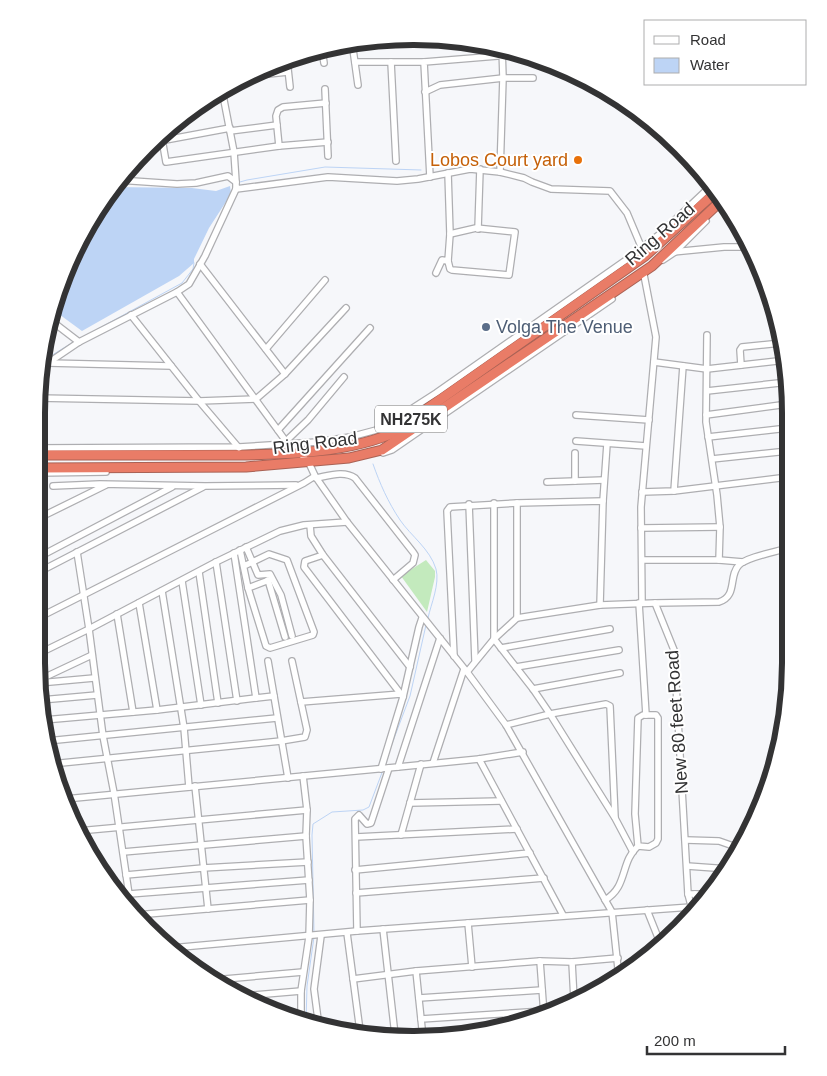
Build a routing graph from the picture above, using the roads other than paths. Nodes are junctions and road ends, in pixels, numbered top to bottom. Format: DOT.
graph roads {
  1 [pos="353,50"];
  2 [pos="323,57"];
  3 [pos="502,57"];
  4 [pos="355,62"];
  5 [pos="391,62"];
  6 [pos="424,62"];
  7 [pos="324,63"];
  8 [pos="288,68"];
  9 [pos="288,72"];
  10 [pos="270,74"];
  11 [pos="503,78"];
  12 [pos="532,78"];
  13 [pos="358,85"];
  14 [pos="290,87"];
  15 [pos="325,89"];
  16 [pos="425,92"];
  17 [pos="223,97"];
  18 [pos="326,103"];
  19 [pos="276,125"];
  20 [pos="230,129"];
  21 [pos="168,139"];
  22 [pos="328,142"];
  23 [pos="163,144"];
  24 [pos="279,146"];
  25 [pos="234,152"];
  26 [pos="328,156"];
  27 [pos="396,162"];
  28 [pos="480,169"];
  29 [pos="448,172"];
  30 [pos="500,172"];
  31 [pos="430,177"];
  32 [pos="128,180"];
  33 [pos="236,182"];
  34 [pos="236,189"];
  35 [pos="707,190"];
  36 [pos="711,196"];
  37 [pos="717,205"];
  38 [pos="719,208"];
  39 [pos="478,228"];
  40 [pos="450,234"];
  41 [pos="658,244"];
  42 [pos="742,247"];
  43 [pos="644,252"];
  44 [pos="669,252"];
  45 [pos="448,261"];
  46 [pos="200,264"];
  47 [pos="436,273"];
  48 [pos="644,275"];
  49 [pos="325,280"];
  50 [pos="177,292"];
  51 [pos="346,308"];
  52 [pos="131,315"];
  53 [pos="56,325"];
  54 [pos="370,328"];
  55 [pos="707,335"];
  56 [pos="79,342"];
  57 [pos="775,344"];
  58 [pos="266,349"];
  59 [pos="778,361"];
  60 [pos="654,362"];
  61 [pos="48,363"];
  62 [pos="741,365"];
  63 [pos="171,366"];
  64 [pos="684,366"];
  65 [pos="707,369"];
  66 [pos="285,374"];
  67 [pos="344,377"];
  68 [pos="780,383"];
  69 [pos="707,391"];
  70 [pos="46,398"];
  71 [pos="256,400"];
  72 [pos="199,401"];
  73 [pos="782,405"];
  74 [pos="576,415"];
  75 [pos="706,415"];
  76 [pos="649,420"];
  77 [pos="782,429"];
  78 [pos="278,430"];
  79 [pos="708,437"];
  80 [pos="287,442"];
  81 [pos="576,442"];
  82 [pos="607,444"];
  83 [pos="646,446"];
  84 [pos="239,447"];
  85 [pos="45,448"];
  86 [pos="299,452"];
  87 [pos="782,452"];
  88 [pos="575,454"];
  89 [pos="246,455"];
  90 [pos="45,456"];
  91 [pos="712,460"];
  92 [pos="310,464"];
  93 [pos="45,468"];
  94 [pos="45,473"];
  95 [pos="315,477"];
  96 [pos="782,478"];
  97 [pos="604,480"];
  98 [pos="575,481"];
  99 [pos="548,482"];
  100 [pos="108,484"];
  101 [pos="298,485"];
  102 [pos="54,486"];
  103 [pos="174,486"];
  104 [pos="205,486"];
  105 [pos="716,486"];
  106 [pos="674,491"];
  107 [pos="642,492"];
  108 [pos="603,501"];
  109 [pos="517,502"];
  110 [pos="494,503"];
  111 [pos="469,504"];
  112 [pos="45,515"];
  113 [pos="347,522"];
  114 [pos="310,525"];
  115 [pos="720,527"];
  116 [pos="641,528"];
  117 [pos="61,545"];
  118 [pos="240,550"];
  119 [pos="782,550"];
  120 [pos="77,552"];
  121 [pos="45,553"];
  122 [pos="323,555"];
  123 [pos="70,556"];
  124 [pos="642,560"];
  125 [pos="719,560"];
  126 [pos="216,562"];
  127 [pos="252,562"];
  128 [pos="743,562"];
  129 [pos="244,566"];
  130 [pos="45,568"];
  131 [pos="199,572"];
  132 [pos="270,580"];
  133 [pos="393,580"];
  134 [pos="182,581"];
  135 [pos="248,588"];
  136 [pos="162,591"];
  137 [pos="83,594"];
  138 [pos="282,601"];
  139 [pos="139,603"];
  140 [pos="275,603"];
  141 [pos="641,603"];
  142 [pos="655,603"];
  143 [pos="600,604"];
  144 [pos="45,614"];
  145 [pos="117,614"];
  146 [pos="422,618"];
  147 [pos="517,618"];
  148 [pos="89,629"];
  149 [pos="610,629"];
  150 [pos="440,638"];
  151 [pos="494,639"];
  152 [pos="501,648"];
  153 [pos="619,650"];
  154 [pos="45,651"];
  155 [pos="92,654"];
  156 [pos="454,656"];
  157 [pos="292,660"];
  158 [pos="475,660"];
  159 [pos="268,661"];
  160 [pos="410,667"];
  161 [pos="516,667"];
  162 [pos="465,670"];
  163 [pos="620,674"];
  164 [pos="46,678"];
  165 [pos="94,678"];
  166 [pos="46,681"];
  167 [pos="533,689"];
  168 [pos="97,695"];
  169 [pos="402,695"];
  170 [pos="274,696"];
  171 [pos="256,698"];
  172 [pos="47,699"];
  173 [pos="237,701"];
  174 [pos="301,702"];
  175 [pos="218,703"];
  176 [pos="201,705"];
  177 [pos="181,707"];
  178 [pos="157,710"];
  179 [pos="133,712"];
  180 [pos="550,714"];
  181 [pos="100,715"];
  182 [pos="646,715"];
  183 [pos="277,718"];
  184 [pos="49,720"];
  185 [pos="506,724"];
  186 [pos="184,728"];
  187 [pos="103,736"];
  188 [pos="54,740"];
  189 [pos="282,741"];
  190 [pos="186,751"];
  191 [pos="523,752"];
  192 [pos="107,759"];
  193 [pos="479,759"];
  194 [pos="433,762"];
  195 [pos="60,763"];
  196 [pos="422,764"];
  197 [pos="398,767"];
  198 [pos="389,768"];
  199 [pos="381,769"];
  200 [pos="303,776"];
  201 [pos="288,778"];
  202 [pos="192,786"];
  203 [pos="114,793"];
  204 [pos="71,798"];
  205 [pos="501,801"];
  206 [pos="410,803"];
  207 [pos="307,810"];
  208 [pos="615,818"];
  209 [pos="199,820"];
  210 [pos="119,827"];
  211 [pos="517,829"];
  212 [pos="86,830"];
  213 [pos="401,835"];
  214 [pos="306,836"];
  215 [pos="356,837"];
  216 [pos="686,840"];
  217 [pos="201,846"];
  218 [pos="638,846"];
  219 [pos="734,846"];
  220 [pos="123,852"];
  221 [pos="632,852"];
  222 [pos="530,853"];
  223 [pos="308,862"];
  224 [pos="687,866"];
  225 [pos="203,868"];
  226 [pos="719,868"];
  227 [pos="356,870"];
  228 [pos="126,875"];
  229 [pos="544,878"];
  230 [pos="309,880"];
  231 [pos="205,888"];
  232 [pos="356,893"];
  233 [pos="129,894"];
  234 [pos="688,894"];
  235 [pos="695,894"];
  236 [pos="700,894"];
  237 [pos="129,897"];
  238 [pos="310,900"];
  239 [pos="605,900"];
  240 [pos="695,901"];
  241 [pos="692,904"];
  242 [pos="208,909"];
  243 [pos="687,909"];
  244 [pos="647,910"];
  245 [pos="612,912"];
  246 [pos="146,915"];
  247 [pos="563,915"];
  248 [pos="468,923"];
  249 [pos="383,929"];
  250 [pos="357,931"];
  251 [pos="347,933"];
  252 [pos="321,936"];
  253 [pos="309,937"];
  254 [pos="658,938"];
  255 [pos="180,947"];
  256 [pos="618,958"];
  257 [pos="540,961"];
  258 [pos="572,962"];
  259 [pos="472,967"];
  260 [pos="619,969"];
  261 [pos="303,972"];
  262 [pos="416,972"];
  263 [pos="388,975"];
  264 [pos="353,978"];
  265 [pos="224,979"];
  266 [pos="542,990"];
  267 [pos="301,991"];
  268 [pos="574,994"];
  269 [pos="255,995"];
  270 [pos="419,998"];
  271 [pos="543,1007"];
  272 [pos="300,1013"];
  273 [pos="521,1014"];
  274 [pos="318,1018"];
  275 [pos="422,1020"];
  276 [pos="359,1027"];
  277 [pos="394,1030"];
  278 [pos="423,1031"];
  1 -- 4 [label="street"];
  2 -- 7 [label="street"];
  3 -- 6 [label="street"];
  3 -- 11 [label="street"];
  4 -- 5 [label="street"];
  4 -- 13 [label="street"];
  5 -- 6 [label="street"];
  5 -- 27 [label="street"];
  6 -- 16 [label="street"];
  8 -- 9 [label="street"];
  9 -- 10 [label="street"];
  9 -- 14 [label="street"];
  11 -- 12 [label="street"];
  11 -- 16 [label="street"];
  11 -- 30 [label="street"];
  15 -- 18 [label="street"];
  16 -- 31 [label="street"];
  17 -- 20 [label="street"];
  18 -- 19 [label="street"];
  18 -- 22 [label="street"];
  19 -- 20 [label="street"];
  19 -- 24 [label="street"];
  20 -- 21 [label="street"];
  20 -- 25 [label="street"];
  22 -- 24 [label="street"];
  22 -- 26 [label="street"];
  23 -- 25 [label="street"];
  24 -- 25 [label="street"];
  25 -- 33 [label="street"];
  28 -- 29 [label="street"];
  28 -- 30 [label="street"];
  28 -- 39 [label="street"];
  29 -- 31 [label="street"];
  29 -- 40 [label="street"];
  30 -- 43 [label="street"];
  31 -- 34 [label="street"];
  32 -- 33 [label="street"];
  33 -- 34 [label="street"];
  34 -- 46 [label="street"];
  35 -- 43 [label="street"];
  36 -- 41 [label="highway, Ring Road / NH275K"];
  37 -- 44 [label="highway, Ring Road / NH275K"];
  38 -- 44 [label="street"];
  39 -- 40 [label="street"];
  39 -- 45 [label="street"];
  40 -- 45 [label="street"];
  41 -- 43 [label="highway, Ring Road / NH275K"];
  41 -- 44 [label="street"];
  42 -- 44 [label="street"];
  43 -- 80 [label="street"];
  43 -- 86 [label="highway, Ring Road / NH275K"];
  44 -- 48 [label="street"];
  44 -- 92 [label="highway, Ring Road / NH275K"];
  45 -- 47 [label="street"];
  46 -- 50 [label="street"];
  46 -- 58 [label="street"];
  48 -- 60 [label="street"];
  48 -- 92 [label="street"];
  49 -- 58 [label="street"];
  50 -- 52 [label="street"];
  50 -- 71 [label="street"];
  51 -- 66 [label="street"];
  52 -- 56 [label="street"];
  52 -- 63 [label="street"];
  53 -- 56 [label="street"];
  54 -- 78 [label="street"];
  55 -- 65 [label="street"];
  56 -- 61 [label="street"];
  57 -- 62 [label="street"];
  58 -- 66 [label="street"];
  59 -- 62 [label="street"];
  60 -- 64 [label="street"];
  60 -- 76 [label="street"];
  61 -- 63 [label="street"];
  62 -- 65 [label="street"];
  63 -- 72 [label="street"];
  64 -- 65 [label="street"];
  64 -- 106 [label="street"];
  65 -- 69 [label="street"];
  66 -- 71 [label="street"];
  67 -- 80 [label="street"];
  68 -- 69 [label="street"];
  69 -- 75 [label="street"];
  70 -- 72 [label="street"];
  71 -- 72 [label="street"];
  71 -- 78 [label="street"];
  72 -- 84 [label="street"];
  73 -- 75 [label="street"];
  74 -- 76 [label="street"];
  75 -- 79 [label="street"];
  76 -- 83 [label="street"];
  77 -- 79 [label="street"];
  78 -- 80 [label="street"];
  79 -- 91 [label="street"];
  80 -- 84 [label="street"];
  80 -- 86 [label="street"];
  81 -- 82 [label="street"];
  82 -- 83 [label="street"];
  82 -- 97 [label="street"];
  83 -- 107 [label="street"];
  84 -- 85 [label="street"];
  84 -- 89 [label="street"];
  86 -- 89 [label="highway, Ring Road / NH275K"];
  86 -- 92 [label="street"];
  87 -- 91 [label="street"];
  88 -- 98 [label="street"];
  89 -- 90 [label="highway, Ring Road / NH275K"];
  91 -- 105 [label="street"];
  92 -- 93 [label="highway, Ring Road / NH275K"];
  92 -- 94 [label="street"];
  92 -- 95 [label="street"];
  95 -- 101 [label="street"];
  95 -- 113 [label="street"];
  95 -- 133 [label="street"];
  96 -- 105 [label="street"];
  97 -- 98 [label="street"];
  97 -- 108 [label="street"];
  98 -- 99 [label="street"];
  100 -- 102 [label="street"];
  100 -- 103 [label="street"];
  100 -- 112 [label="street"];
  101 -- 104 [label="street"];
  101 -- 137 [label="street"];
  103 -- 104 [label="street"];
  103 -- 117 [label="street"];
  104 -- 120 [label="street"];
  105 -- 106 [label="street"];
  105 -- 115 [label="street"];
  106 -- 107 [label="street"];
  107 -- 116 [label="street"];
  108 -- 109 [label="street"];
  108 -- 143 [label="street"];
  109 -- 110 [label="street"];
  109 -- 147 [label="street"];
  110 -- 111 [label="street"];
  110 -- 151 [label="street"];
  111 -- 156 [label="street"];
  111 -- 158 [label="street"];
  113 -- 114 [label="street"];
  113 -- 133 [label="street"];
  114 -- 118 [label="street"];
  114 -- 122 [label="street"];
  115 -- 116 [label="street"];
  115 -- 125 [label="street"];
  116 -- 124 [label="street"];
  117 -- 121 [label="street"];
  117 -- 123 [label="street"];
  118 -- 126 [label="street"];
  118 -- 127 [label="street"];
  118 -- 129 [label="street"];
  118 -- 171 [label="street"];
  119 -- 128 [label="street"];
  120 -- 123 [label="street"];
  120 -- 137 [label="street"];
  122 -- 160 [label="street"];
  122 -- 169 [label="street"];
  123 -- 130 [label="street"];
  124 -- 125 [label="street"];
  124 -- 141 [label="street"];
  125 -- 128 [label="street"];
  126 -- 131 [label="street"];
  126 -- 173 [label="street"];
  127 -- 129 [label="street"];
  127 -- 132 [label="street"];
  127 -- 135 [label="street"];
  128 -- 142 [label="street"];
  129 -- 135 [label="street"];
  131 -- 134 [label="street"];
  131 -- 175 [label="street"];
  132 -- 135 [label="street"];
  132 -- 138 [label="street"];
  132 -- 140 [label="street"];
  133 -- 146 [label="street"];
  134 -- 136 [label="street"];
  134 -- 176 [label="street"];
  136 -- 139 [label="street"];
  136 -- 177 [label="street"];
  137 -- 144 [label="street"];
  137 -- 148 [label="street"];
  138 -- 140 [label="street"];
  138 -- 140 [label="street"];
  139 -- 145 [label="street"];
  139 -- 178 [label="street"];
  141 -- 142 [label="street"];
  141 -- 143 [label="street"];
  141 -- 182 [label="street"];
  142 -- 216 [label="street, New 80 feet Road"];
  143 -- 147 [label="street"];
  145 -- 148 [label="street"];
  145 -- 179 [label="street"];
  146 -- 150 [label="street"];
  146 -- 160 [label="street"];
  147 -- 151 [label="street"];
  148 -- 154 [label="street"];
  148 -- 155 [label="street"];
  149 -- 152 [label="street"];
  150 -- 156 [label="street"];
  150 -- 197 [label="street"];
  151 -- 152 [label="street"];
  151 -- 158 [label="street"];
  152 -- 161 [label="street"];
  153 -- 161 [label="street"];
  155 -- 164 [label="street"];
  155 -- 165 [label="street"];
  156 -- 162 [label="street"];
  157 -- 174 [label="street"];
  158 -- 162 [label="street"];
  159 -- 170 [label="street"];
  160 -- 169 [label="street"];
  161 -- 167 [label="street"];
  162 -- 185 [label="street"];
  162 -- 194 [label="street"];
  163 -- 167 [label="street"];
  165 -- 166 [label="street"];
  165 -- 168 [label="street"];
  167 -- 180 [label="street"];
  168 -- 172 [label="street"];
  168 -- 181 [label="street"];
  169 -- 174 [label="street"];
  169 -- 199 [label="street"];
  170 -- 171 [label="street"];
  170 -- 183 [label="street"];
  171 -- 173 [label="street"];
  173 -- 175 [label="street"];
  174 -- 189 [label="street"];
  175 -- 176 [label="street"];
  176 -- 177 [label="street"];
  177 -- 178 [label="street"];
  177 -- 186 [label="street"];
  178 -- 179 [label="street"];
  179 -- 181 [label="street"];
  180 -- 185 [label="street"];
  180 -- 208 [label="street"];
  180 -- 208 [label="street"];
  181 -- 184 [label="street"];
  181 -- 187 [label="street"];
  182 -- 218 [label="street"];
  182 -- 218 [label="street"];
  183 -- 186 [label="street"];
  183 -- 189 [label="street"];
  185 -- 191 [label="street"];
  186 -- 187 [label="street"];
  186 -- 190 [label="street"];
  187 -- 188 [label="street"];
  187 -- 192 [label="street"];
  189 -- 190 [label="street"];
  189 -- 201 [label="street"];
  190 -- 192 [label="street"];
  190 -- 202 [label="street"];
  191 -- 193 [label="street"];
  191 -- 239 [label="street"];
  192 -- 195 [label="street"];
  192 -- 203 [label="street"];
  193 -- 194 [label="street"];
  193 -- 205 [label="street"];
  194 -- 196 [label="street"];
  196 -- 197 [label="street"];
  196 -- 206 [label="street"];
  197 -- 198 [label="street"];
  198 -- 199 [label="street"];
  198 -- 215 [label="street"];
  199 -- 200 [label="street"];
  200 -- 201 [label="street"];
  200 -- 207 [label="street"];
  201 -- 202 [label="street"];
  202 -- 203 [label="street"];
  202 -- 209 [label="street"];
  203 -- 204 [label="street"];
  203 -- 210 [label="street"];
  205 -- 206 [label="street"];
  205 -- 211 [label="street"];
  206 -- 213 [label="street"];
  207 -- 209 [label="street"];
  207 -- 214 [label="street"];
  208 -- 221 [label="street"];
  209 -- 210 [label="street"];
  209 -- 217 [label="street"];
  210 -- 212 [label="street"];
  210 -- 220 [label="street"];
  211 -- 213 [label="street"];
  211 -- 222 [label="street"];
  213 -- 215 [label="street"];
  214 -- 217 [label="street"];
  214 -- 223 [label="street"];
  215 -- 227 [label="street"];
  216 -- 219 [label="street"];
  216 -- 224 [label="street, New 80 feet Road"];
  217 -- 220 [label="street"];
  217 -- 225 [label="street"];
  218 -- 221 [label="street"];
  220 -- 228 [label="street"];
  221 -- 239 [label="street"];
  222 -- 227 [label="street"];
  222 -- 229 [label="street"];
  223 -- 225 [label="street"];
  223 -- 230 [label="street"];
  224 -- 226 [label="street"];
  224 -- 234 [label="street, New 80 feet Road"];
  225 -- 228 [label="street"];
  225 -- 231 [label="street"];
  227 -- 232 [label="street"];
  228 -- 233 [label="street"];
  229 -- 232 [label="street"];
  229 -- 247 [label="street"];
  230 -- 231 [label="street"];
  230 -- 238 [label="street"];
  231 -- 233 [label="street"];
  231 -- 242 [label="street"];
  232 -- 250 [label="street"];
  233 -- 237 [label="street"];
  234 -- 235 [label="street"];
  234 -- 241 [label="street, New 80 feet Road"];
  235 -- 236 [label="street"];
  235 -- 240 [label="street"];
  238 -- 242 [label="street"];
  238 -- 253 [label="street"];
  239 -- 245 [label="street"];
  242 -- 246 [label="street"];
  243 -- 244 [label="street"];
  244 -- 245 [label="street"];
  244 -- 254 [label="street"];
  245 -- 247 [label="street"];
  245 -- 256 [label="street"];
  247 -- 248 [label="street"];
  248 -- 249 [label="street"];
  248 -- 259 [label="street"];
  249 -- 250 [label="street"];
  249 -- 263 [label="street"];
  250 -- 251 [label="street"];
  251 -- 252 [label="street"];
  251 -- 264 [label="street"];
  252 -- 253 [label="street"];
  252 -- 274 [label="street"];
  253 -- 255 [label="street"];
  253 -- 261 [label="street"];
  256 -- 258 [label="street"];
  256 -- 260 [label="street"];
  257 -- 258 [label="street"];
  257 -- 259 [label="street"];
  257 -- 266 [label="street"];
  258 -- 268 [label="street"];
  259 -- 262 [label="street"];
  261 -- 265 [label="street"];
  261 -- 267 [label="street"];
  262 -- 263 [label="street"];
  262 -- 270 [label="street"];
  263 -- 264 [label="street"];
  263 -- 277 [label="street"];
  264 -- 276 [label="street"];
  266 -- 270 [label="street"];
  266 -- 271 [label="street"];
  267 -- 269 [label="street"];
  267 -- 272 [label="street"];
  270 -- 275 [label="street"];
  273 -- 275 [label="street"];
  275 -- 278 [label="street"];
}
